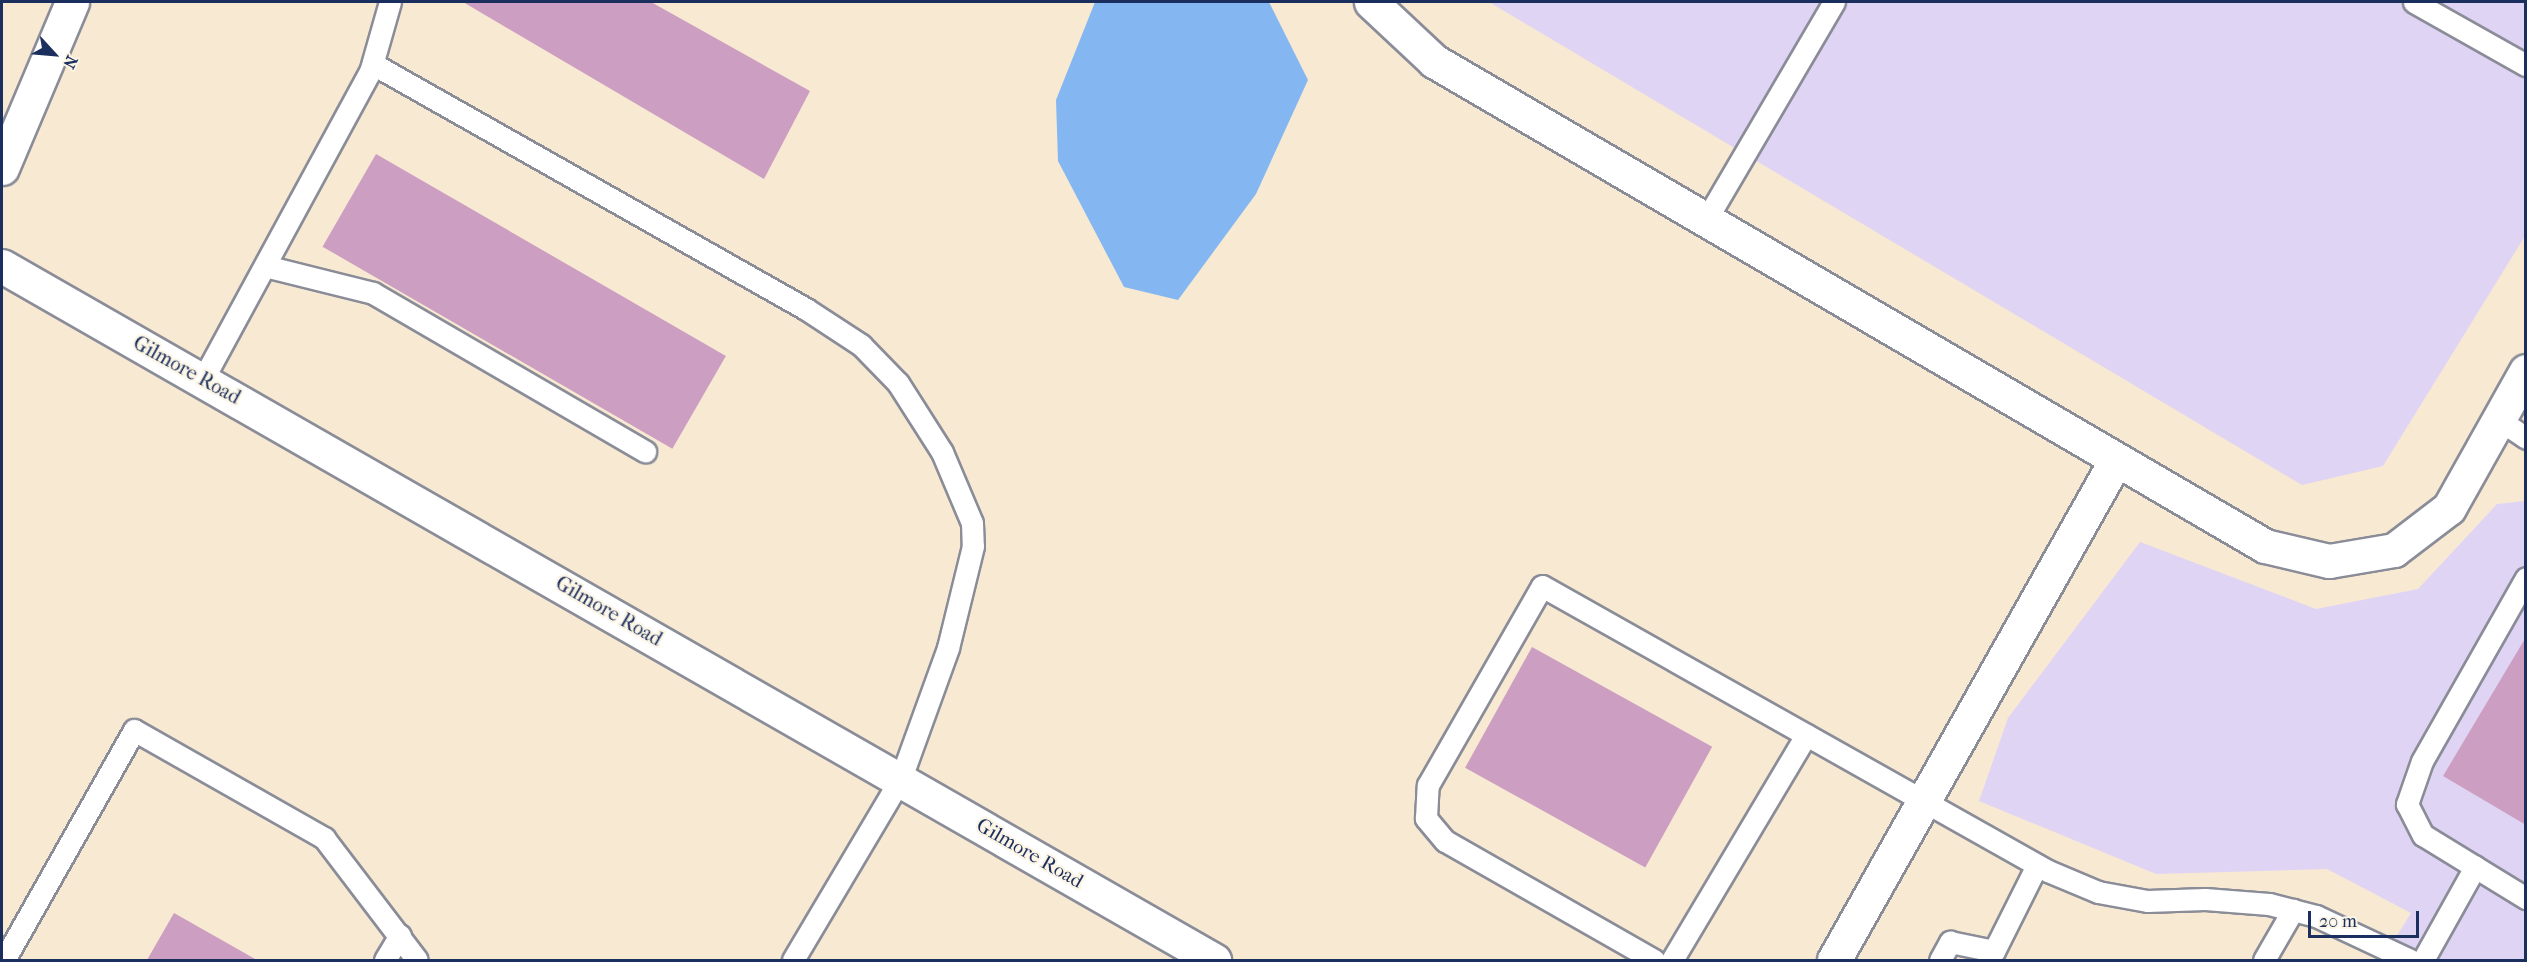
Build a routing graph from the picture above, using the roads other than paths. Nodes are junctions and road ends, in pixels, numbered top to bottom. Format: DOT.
graph roads {
  1 [pos="72,2"];
  2 [pos="390,2"];
  3 [pos="1371,2"];
  4 [pos="1834,2"];
  5 [pos="2414,2"];
  6 [pos="373,64"];
  7 [pos="2526,65"];
  8 [pos="2,168"];
  9 [pos="1706,220"];
  10 [pos="2,266"];
  11 [pos="265,266"];
  12 [pos="2526,370"];
  13 [pos="203,379"];
  14 [pos="2498,419"];
  15 [pos="2526,438"];
  16 [pos="645,451"];
  17 [pos="2116,460"];
  18 [pos="2526,578"];
  19 [pos="1806,735"];
  20 [pos="901,778"];
  21 [pos="1925,803"];
  22 [pos="2037,865"];
  23 [pos="2475,867"];
  24 [pos="2526,898"];
  25 [pos="2293,910"];
  26 [pos="400,935"];
  27 [pos="2002,956"];
  28 [pos="4,960"];
  29 [pos="385,960"];
  30 [pos="417,960"];
  31 [pos="793,960"];
  32 [pos="1214,960"];
  33 [pos="1654,960"];
  34 [pos="1672,960"];
  35 [pos="1834,960"];
  36 [pos="1940,960"];
  37 [pos="2264,960"];
  38 [pos="2410,960"];
  39 [pos="2423,960"];
  1 -- 8 [label="main road"];
  2 -- 6 [label="lane"];
  3 -- 9 [label="main road"];
  4 -- 9 [label="lane"];
  5 -- 7 [label="lane"];
  6 -- 11 [label="lane"];
  6 -- 20 [label="lane"];
  9 -- 17 [label="main road"];
  10 -- 13 [label="main road, Gilmore Road"];
  11 -- 13 [label="lane"];
  11 -- 16 [label="lane"];
  12 -- 14 [label="main road"];
  13 -- 20 [label="main road, Gilmore Road"];
  14 -- 15 [label="lane"];
  14 -- 17 [label="main road"];
  17 -- 21 [label="main road"];
  18 -- 23 [label="lane"];
  19 -- 21 [label="lane"];
  19 -- 33 [label="lane"];
  19 -- 34 [label="lane"];
  20 -- 31 [label="lane"];
  20 -- 32 [label="main road, Gilmore Road"];
  21 -- 22 [label="lane"];
  21 -- 35 [label="main road"];
  22 -- 25 [label="lane"];
  22 -- 27 [label="lane"];
  23 -- 24 [label="lane"];
  23 -- 39 [label="lane"];
  25 -- 37 [label="lane"];
  25 -- 38 [label="lane"];
  26 -- 28 [label="lane"];
  26 -- 29 [label="lane"];
  26 -- 30 [label="lane"];
  27 -- 36 [label="lane"];
}
